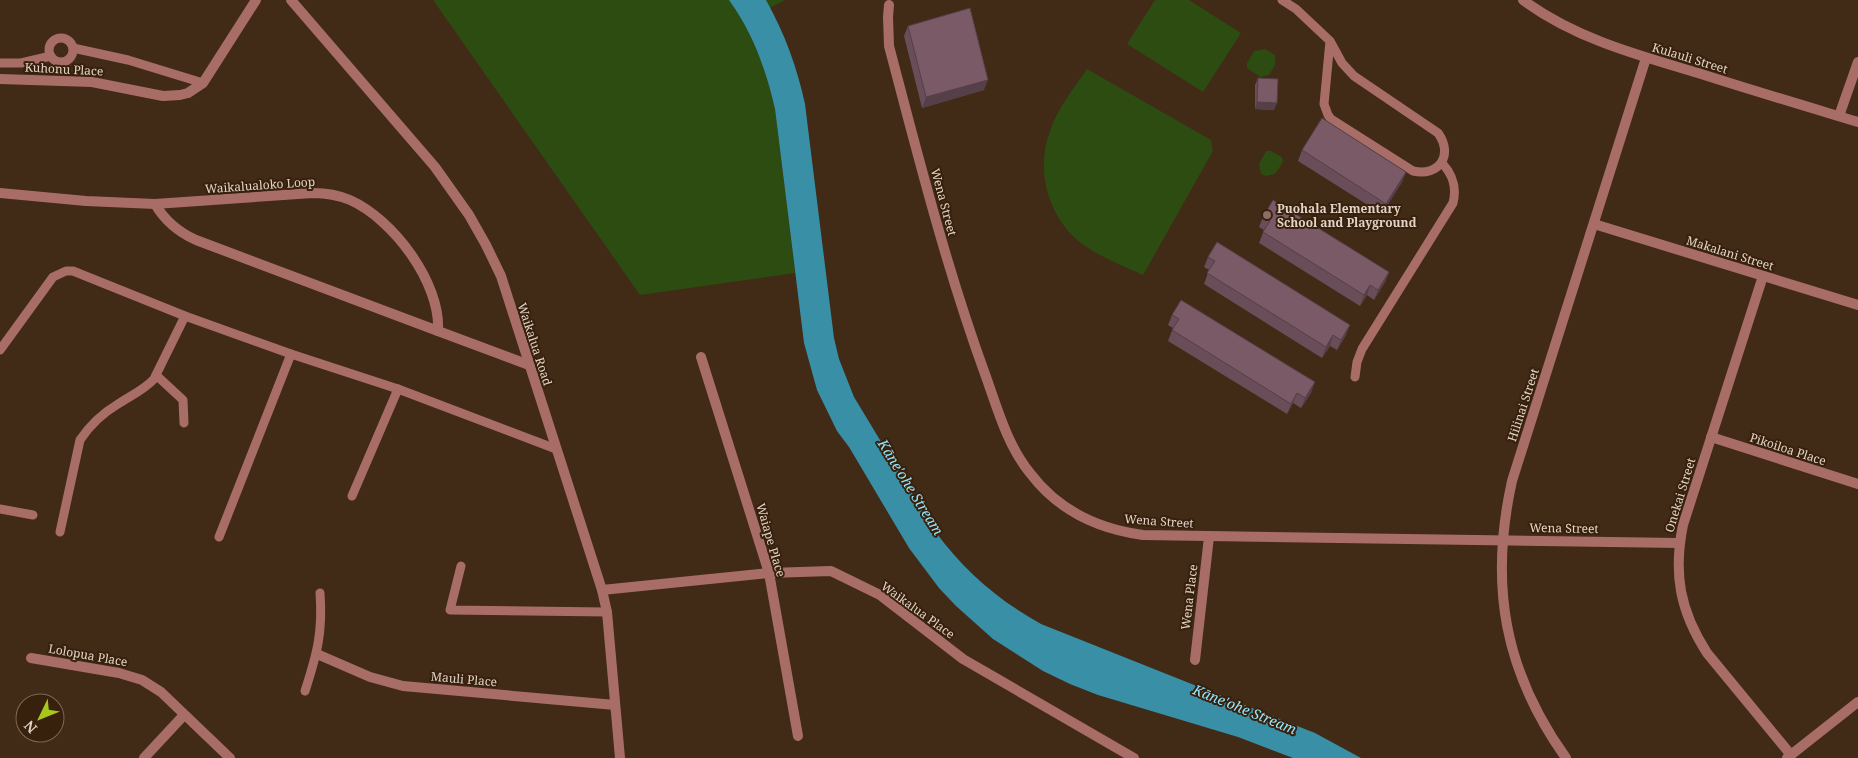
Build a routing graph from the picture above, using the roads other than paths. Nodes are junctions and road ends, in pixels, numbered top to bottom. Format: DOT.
graph roads {
  1 [pos="256,0"];
  2 [pos="290,0"];
  3 [pos="1282,0"];
  4 [pos="1523,0"];
  5 [pos="889,5"];
  6 [pos="1330,41"];
  7 [pos="73,48"];
  8 [pos="51,56"];
  9 [pos="1646,58"];
  10 [pos="1858,62"];
  11 [pos="0,63"];
  12 [pos="0,79"];
  13 [pos="203,83"];
  14 [pos="1839,116"];
  15 [pos="1858,122"];
  16 [pos="1442,163"];
  17 [pos="0,193"];
  18 [pos="155,204"];
  19 [pos="1594,224"];
  20 [pos="1763,276"];
  21 [pos="1858,306"];
  22 [pos="185,316"];
  23 [pos="438,331"];
  24 [pos="0,350"];
  25 [pos="292,354"];
  26 [pos="701,357"];
  27 [pos="529,365"];
  28 [pos="156,375"];
  29 [pos="1355,377"];
  30 [pos="398,389"];
  31 [pos="184,423"];
  32 [pos="1711,437"];
  33 [pos="556,449"];
  34 [pos="1858,484"];
  35 [pos="352,496"];
  36 [pos="0,509"];
  37 [pos="33,515"];
  38 [pos="60,532"];
  39 [pos="219,537"];
  40 [pos="1209,537"];
  41 [pos="1502,539"];
  42 [pos="1679,543"];
  43 [pos="461,566"];
  44 [pos="769,573"];
  45 [pos="602,590"];
  46 [pos="320,593"];
  47 [pos="607,612"];
  48 [pos="317,654"];
  49 [pos="31,658"];
  50 [pos="1195,660"];
  51 [pos="305,691"];
  52 [pos="1858,702"];
  53 [pos="615,705"];
  54 [pos="184,715"];
  55 [pos="798,736"];
  56 [pos="1789,756"];
  57 [pos="144,758"];
  58 [pos="230,758"];
  59 [pos="620,758"];
  60 [pos="1134,758"];
  61 [pos="1566,758"];
  1 -- 13 [label="street"];
  2 -- 27 [label="street, Waikalua Road"];
  3 -- 6 [label="lane"];
  4 -- 9 [label="street, Kulauli Street"];
  5 -- 40 [label="street, Wena Street"];
  6 -- 16 [label="lane"];
  6 -- 16 [label="lane"];
  7 -- 8 [label="lane"];
  7 -- 8 [label="lane"];
  7 -- 13 [label="lane"];
  8 -- 11 [label="lane"];
  9 -- 14 [label="street, Kulauli Street"];
  9 -- 19 [label="street, Hilinai Street"];
  10 -- 14 [label="street"];
  12 -- 13 [label="street, Kuhonu Place"];
  14 -- 15 [label="street, Kulauli Street"];
  16 -- 29 [label="lane"];
  17 -- 18 [label="street, Waikalualoko Loop"];
  18 -- 23 [label="street"];
  18 -- 23 [label="street, Waikalualoko Loop"];
  19 -- 20 [label="street, Makalani Street"];
  19 -- 41 [label="street, Hilinai Street"];
  20 -- 21 [label="street, Makalani Street"];
  20 -- 32 [label="street, Onekai Street"];
  22 -- 24 [label="lane"];
  22 -- 25 [label="lane"];
  22 -- 28 [label="lane"];
  23 -- 27 [label="street"];
  25 -- 30 [label="lane"];
  25 -- 39 [label="lane"];
  26 -- 44 [label="street, Waiape Place"];
  27 -- 33 [label="street, Waikalua Road"];
  28 -- 31 [label="lane"];
  28 -- 38 [label="lane"];
  30 -- 33 [label="lane"];
  30 -- 35 [label="lane"];
  32 -- 34 [label="street, Pikoiloa Place"];
  32 -- 42 [label="street, Onekai Street"];
  33 -- 45 [label="street, Waikalua Road"];
  36 -- 37 [label="lane"];
  40 -- 41 [label="street, Wena Street"];
  40 -- 50 [label="street, Wena Place"];
  41 -- 42 [label="street, Wena Street"];
  41 -- 61 [label="street, Hilinai Street"];
  42 -- 56 [label="street, Onekai Street"];
  43 -- 47 [label="lane"];
  44 -- 45 [label="street, Waikalua Place"];
  44 -- 55 [label="street, Waiape Place"];
  44 -- 60 [label="street, Waikalua Place"];
  45 -- 47 [label="street, Waikalua Road"];
  46 -- 48 [label="lane"];
  47 -- 53 [label="street, Waikalua Road"];
  48 -- 51 [label="lane"];
  48 -- 53 [label="street, Mauli Place"];
  49 -- 54 [label="street, Lolopua Place"];
  52 -- 56 [label="street"];
  53 -- 59 [label="street, Waikalua Road"];
  54 -- 57 [label="street"];
  54 -- 58 [label="street, Lolopua Place"];
}
